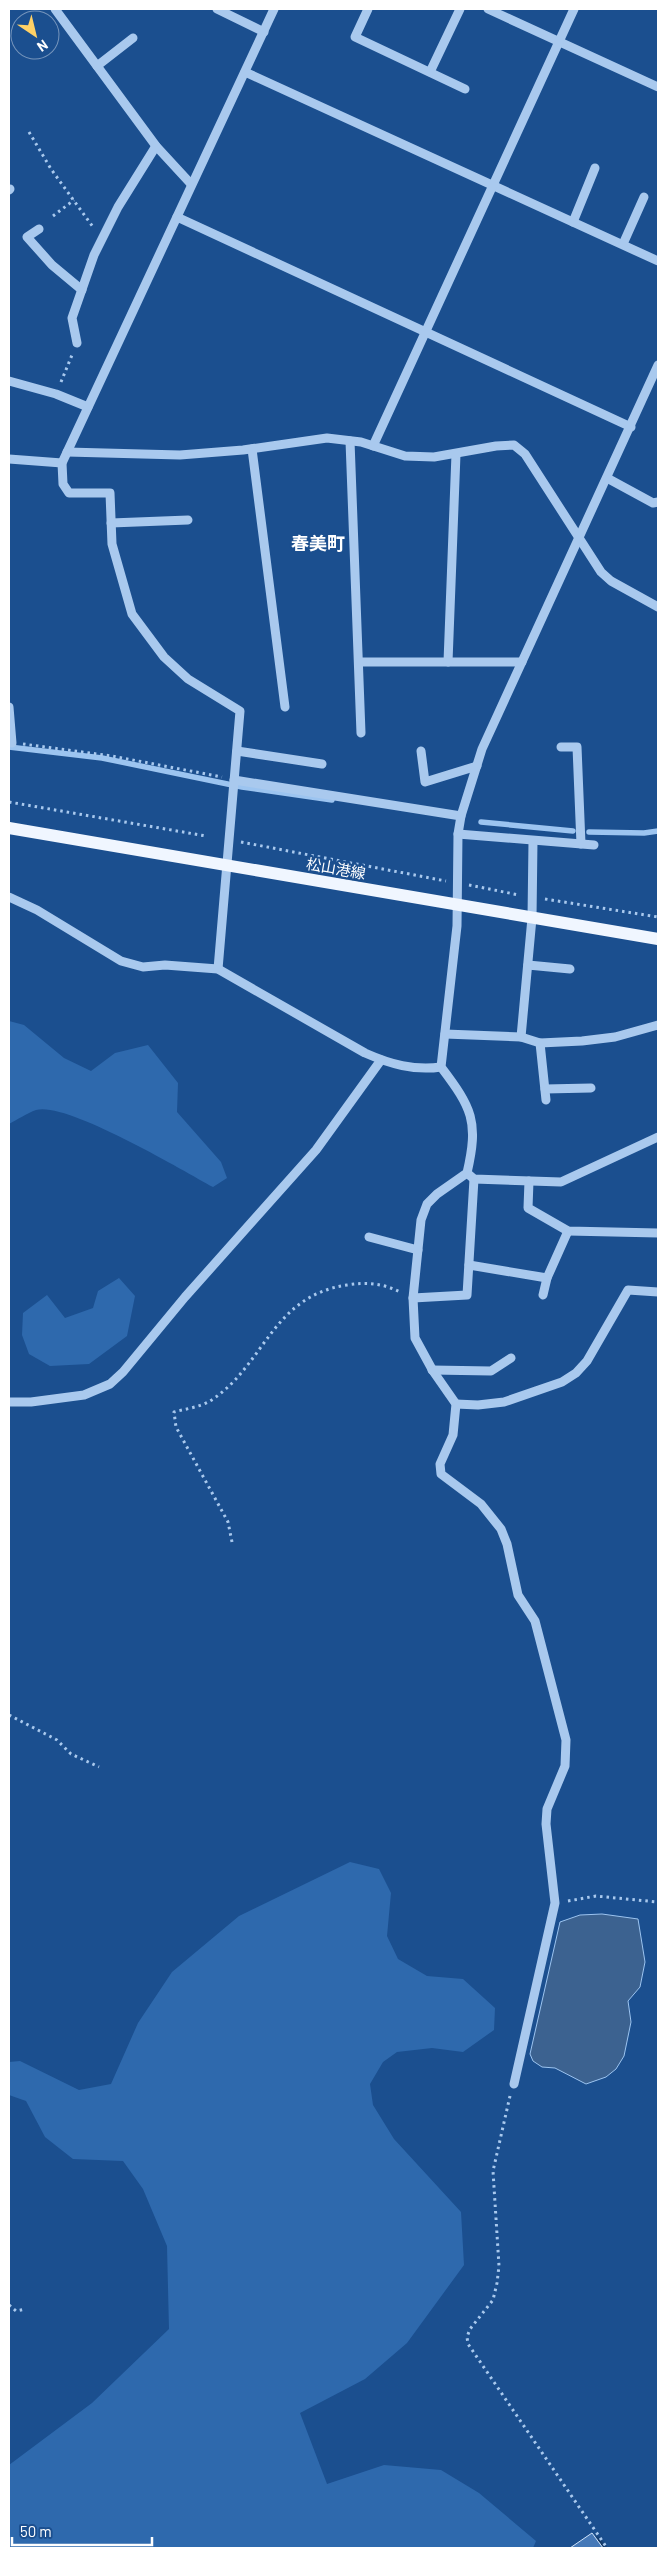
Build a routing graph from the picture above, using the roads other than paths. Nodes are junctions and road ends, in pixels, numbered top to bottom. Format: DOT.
graph roads {
  1 [pos="55,9"];
  2 [pos="217,9"];
  3 [pos="274,9"];
  4 [pos="368,9"];
  5 [pos="460,9"];
  6 [pos="488,9"];
  7 [pos="574,9"];
  8 [pos="264,32"];
  9 [pos="133,38"];
  10 [pos="559,42"];
  11 [pos="97,66"];
  12 [pos="245,72"];
  13 [pos="430,72"];
  14 [pos="658,87"];
  15 [pos="465,88"];
  16 [pos="156,146"];
  17 [pos="595,168"];
  18 [pos="191,184"];
  19 [pos="492,185"];
  20 [pos="644,197"];
  21 [pos="177,217"];
  22 [pos="572,222"];
  23 [pos="39,229"];
  24 [pos="623,244"];
  25 [pos="658,261"];
  26 [pos="82,290"];
  27 [pos="426,332"];
  28 [pos="77,343"];
  29 [pos="658,365"];
  30 [pos="9,381"];
  31 [pos="88,407"];
  32 [pos="631,427"];
  33 [pos="350,441"];
  34 [pos="373,446"];
  35 [pos="252,449"];
  36 [pos="67,452"];
  37 [pos="456,454"];
  38 [pos="9,460"];
  39 [pos="62,463"];
  40 [pos="607,478"];
  41 [pos="658,502"];
  42 [pos="188,520"];
  43 [pos="111,523"];
  44 [pos="579,540"];
  45 [pos="658,606"];
  46 [pos="359,662"];
  47 [pos="448,662"];
  48 [pos="522,662"];
  49 [pos="9,707"];
  50 [pos="285,708"];
  51 [pos="361,733"];
  52 [pos="12,743"];
  53 [pos="561,747"];
  54 [pos="237,751"];
  55 [pos="421,751"];
  56 [pos="322,764"];
  57 [pos="477,766"];
  58 [pos="234,780"];
  59 [pos="461,816"];
  60 [pos="9,828"];
  61 [pos="458,834"];
  62 [pos="533,841"];
  63 [pos="581,844"];
  64 [pos="594,845"];
  65 [pos="228,866"];
  66 [pos="9,897"];
  67 [pos="457,906"];
  68 [pos="532,918"];
  69 [pos="658,939"];
  70 [pos="528,965"];
  71 [pos="218,969"];
  72 [pos="570,969"];
  73 [pos="658,1025"];
  74 [pos="445,1034"];
  75 [pos="521,1037"];
  76 [pos="540,1042"];
  77 [pos="381,1060"];
  78 [pos="441,1067"];
  79 [pos="591,1088"];
  80 [pos="545,1089"];
  81 [pos="546,1100"];
  82 [pos="658,1138"];
  83 [pos="471,1176"];
  84 [pos="529,1181"];
  85 [pos="568,1230"];
  86 [pos="658,1233"];
  87 [pos="369,1237"];
  88 [pos="418,1250"];
  89 [pos="469,1265"];
  90 [pos="548,1278"];
  91 [pos="658,1292"];
  92 [pos="543,1295"];
  93 [pos="412,1298"];
  94 [pos="511,1358"];
  95 [pos="432,1370"];
  96 [pos="9,1402"];
  97 [pos="456,1404"];
  98 [pos="514,2084"];
  1 -- 11 [label="street"];
  2 -- 8 [label="street"];
  3 -- 8 [label="street"];
  4 -- 13 [label="street"];
  5 -- 13 [label="street"];
  6 -- 10 [label="street"];
  7 -- 10 [label="street"];
  8 -- 12 [label="street"];
  9 -- 11 [label="street"];
  10 -- 14 [label="street"];
  10 -- 19 [label="street"];
  11 -- 16 [label="street"];
  12 -- 18 [label="street"];
  12 -- 19 [label="street"];
  13 -- 15 [label="street"];
  16 -- 18 [label="street"];
  16 -- 26 [label="street"];
  17 -- 22 [label="street"];
  18 -- 21 [label="street"];
  19 -- 22 [label="street"];
  19 -- 27 [label="street"];
  20 -- 24 [label="street"];
  21 -- 27 [label="street"];
  21 -- 31 [label="street"];
  22 -- 24 [label="street"];
  23 -- 26 [label="street"];
  24 -- 25 [label="street"];
  26 -- 28 [label="street"];
  27 -- 32 [label="street"];
  27 -- 34 [label="street"];
  29 -- 32 [label="street"];
  30 -- 31 [label="street"];
  31 -- 36 [label="street"];
  32 -- 40 [label="street"];
  33 -- 34 [label="street"];
  33 -- 35 [label="street"];
  33 -- 46 [label="street"];
  34 -- 37 [label="street"];
  35 -- 36 [label="street"];
  35 -- 50 [label="street"];
  36 -- 39 [label="street"];
  37 -- 44 [label="street"];
  37 -- 47 [label="street"];
  38 -- 39 [label="street"];
  39 -- 43 [label="street"];
  40 -- 41 [label="street"];
  40 -- 44 [label="street"];
  42 -- 43 [label="street"];
  43 -- 54 [label="street"];
  44 -- 45 [label="street"];
  44 -- 48 [label="street"];
  46 -- 47 [label="street"];
  46 -- 51 [label="street"];
  47 -- 48 [label="street"];
  48 -- 57 [label="street"];
  49 -- 52 [label="street"];
  53 -- 63 [label="street"];
  54 -- 56 [label="street"];
  54 -- 58 [label="street"];
  55 -- 57 [label="street"];
  57 -- 59 [label="street"];
  58 -- 59 [label="street"];
  58 -- 65 [label="street"];
  59 -- 61 [label="street"];
  60 -- 65 [label="main road, 松山港線"];
  61 -- 62 [label="street"];
  61 -- 67 [label="street"];
  62 -- 63 [label="street"];
  62 -- 68 [label="street"];
  63 -- 64 [label="street"];
  65 -- 67 [label="main road, 松山港線"];
  65 -- 71 [label="street"];
  66 -- 71 [label="street"];
  67 -- 68 [label="main road, 松山港線"];
  67 -- 74 [label="street"];
  68 -- 69 [label="main road, 松山港線"];
  68 -- 70 [label="street"];
  70 -- 72 [label="street"];
  70 -- 75 [label="street"];
  71 -- 77 [label="street"];
  73 -- 76 [label="street"];
  74 -- 75 [label="street"];
  74 -- 78 [label="street"];
  75 -- 76 [label="street"];
  76 -- 80 [label="street"];
  77 -- 78 [label="street"];
  77 -- 96 [label="street"];
  78 -- 83 [label="street"];
  79 -- 80 [label="street"];
  80 -- 81 [label="street"];
  82 -- 84 [label="street"];
  83 -- 84 [label="street"];
  83 -- 88 [label="street"];
  83 -- 89 [label="street"];
  84 -- 85 [label="street"];
  85 -- 86 [label="street"];
  85 -- 90 [label="street"];
  87 -- 88 [label="street"];
  88 -- 93 [label="street"];
  89 -- 90 [label="street"];
  89 -- 93 [label="street"];
  90 -- 92 [label="street"];
  91 -- 97 [label="street"];
  93 -- 95 [label="street"];
  94 -- 95 [label="street"];
  95 -- 97 [label="street"];
  97 -- 98 [label="street"];
}
